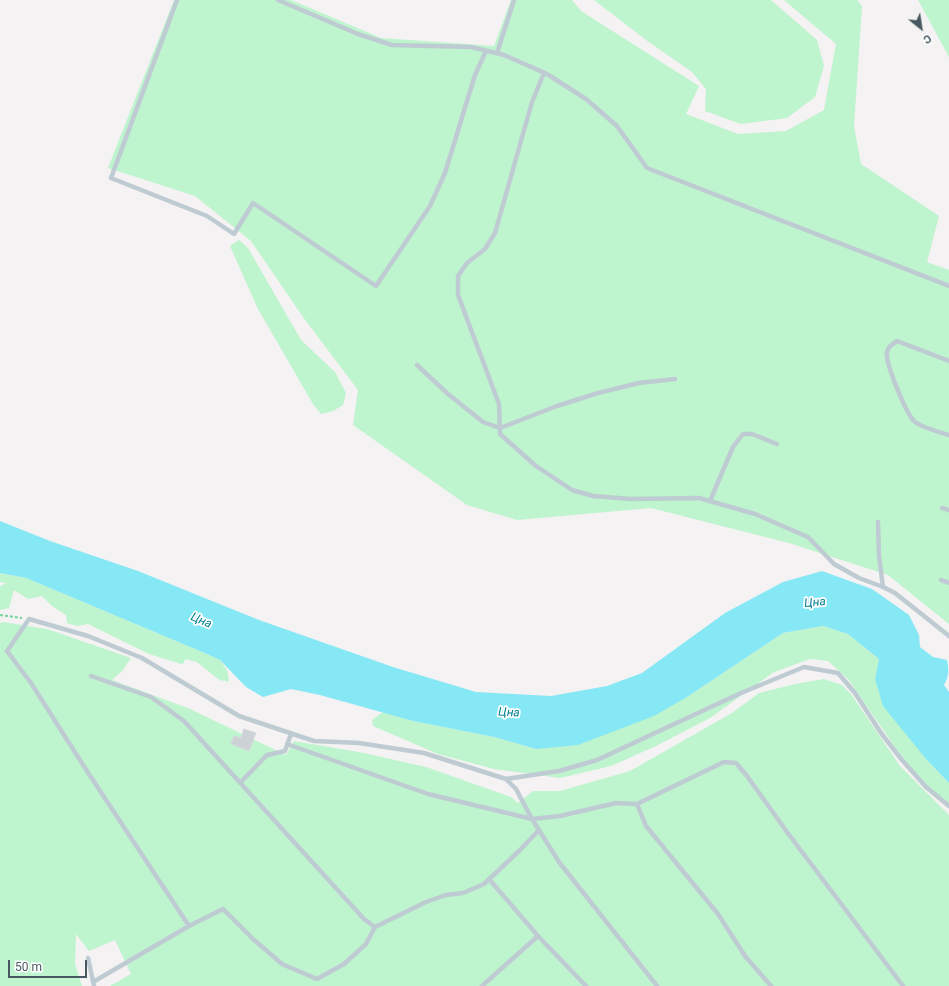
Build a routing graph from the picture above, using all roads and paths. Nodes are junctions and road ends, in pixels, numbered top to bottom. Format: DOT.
graph roads {
  1 [pos="177,0"];
  2 [pos="278,0"];
  3 [pos="514,0"];
  4 [pos="486,51"];
  5 [pos="497,53"];
  6 [pos="544,73"];
  7 [pos="949,286"];
  8 [pos="949,361"];
  9 [pos="417,364"];
  10 [pos="675,379"];
  11 [pos="500,428"];
  12 [pos="949,435"];
  13 [pos="777,444"];
  14 [pos="710,501"];
  15 [pos="942,508"];
  16 [pos="949,510"];
  17 [pos="878,522"];
  18 [pos="941,580"];
  19 [pos="949,583"];
  20 [pos="883,587"];
  21 [pos="0,615"];
  22 [pos="29,619"];
  23 [pos="949,636"];
  24 [pos="91,676"];
  25 [pos="291,734"];
  26 [pos="287,744"];
  27 [pos="506,779"];
  28 [pos="240,783"];
  29 [pos="636,804"];
  30 [pos="949,804"];
  31 [pos="532,819"];
  32 [pos="539,830"];
  33 [pos="489,879"];
  34 [pos="189,926"];
  35 [pos="375,927"];
  36 [pos="538,936"];
  37 [pos="88,958"];
  38 [pos="94,984"];
  39 [pos="482,986"];
  40 [pos="586,986"];
  41 [pos="657,986"];
  42 [pos="771,986"];
  43 [pos="903,986"];
  1 -- 4 [label="lane"];
  2 -- 4 [label="lane"];
  3 -- 5 [label="lane"];
  4 -- 5 [label="lane"];
  5 -- 6 [label="lane"];
  6 -- 7 [label="lane"];
  6 -- 11 [label="lane"];
  8 -- 12 [label="lane"];
  9 -- 11 [label="lane"];
  10 -- 11 [label="lane"];
  11 -- 14 [label="lane"];
  13 -- 14 [label="lane"];
  14 -- 20 [label="lane"];
  15 -- 16 [label="lane"];
  17 -- 20 [label="lane"];
  18 -- 19 [label="lane"];
  20 -- 23 [label="lane"];
  21 -- 22 [label="path"];
  22 -- 25 [label="lane"];
  22 -- 34 [label="lane"];
  24 -- 28 [label="lane"];
  25 -- 26 [label="lane"];
  25 -- 27 [label="lane"];
  26 -- 28 [label="lane"];
  26 -- 31 [label="lane"];
  27 -- 30 [label="lane"];
  27 -- 31 [label="lane"];
  28 -- 35 [label="lane"];
  29 -- 31 [label="lane"];
  29 -- 42 [label="lane"];
  29 -- 43 [label="lane"];
  31 -- 32 [label="lane"];
  32 -- 33 [label="lane"];
  32 -- 41 [label="lane"];
  33 -- 35 [label="lane"];
  33 -- 36 [label="lane"];
  34 -- 35 [label="lane"];
  34 -- 38 [label="lane"];
  36 -- 39 [label="lane"];
  36 -- 40 [label="lane"];
  37 -- 38 [label="lane"];
}
